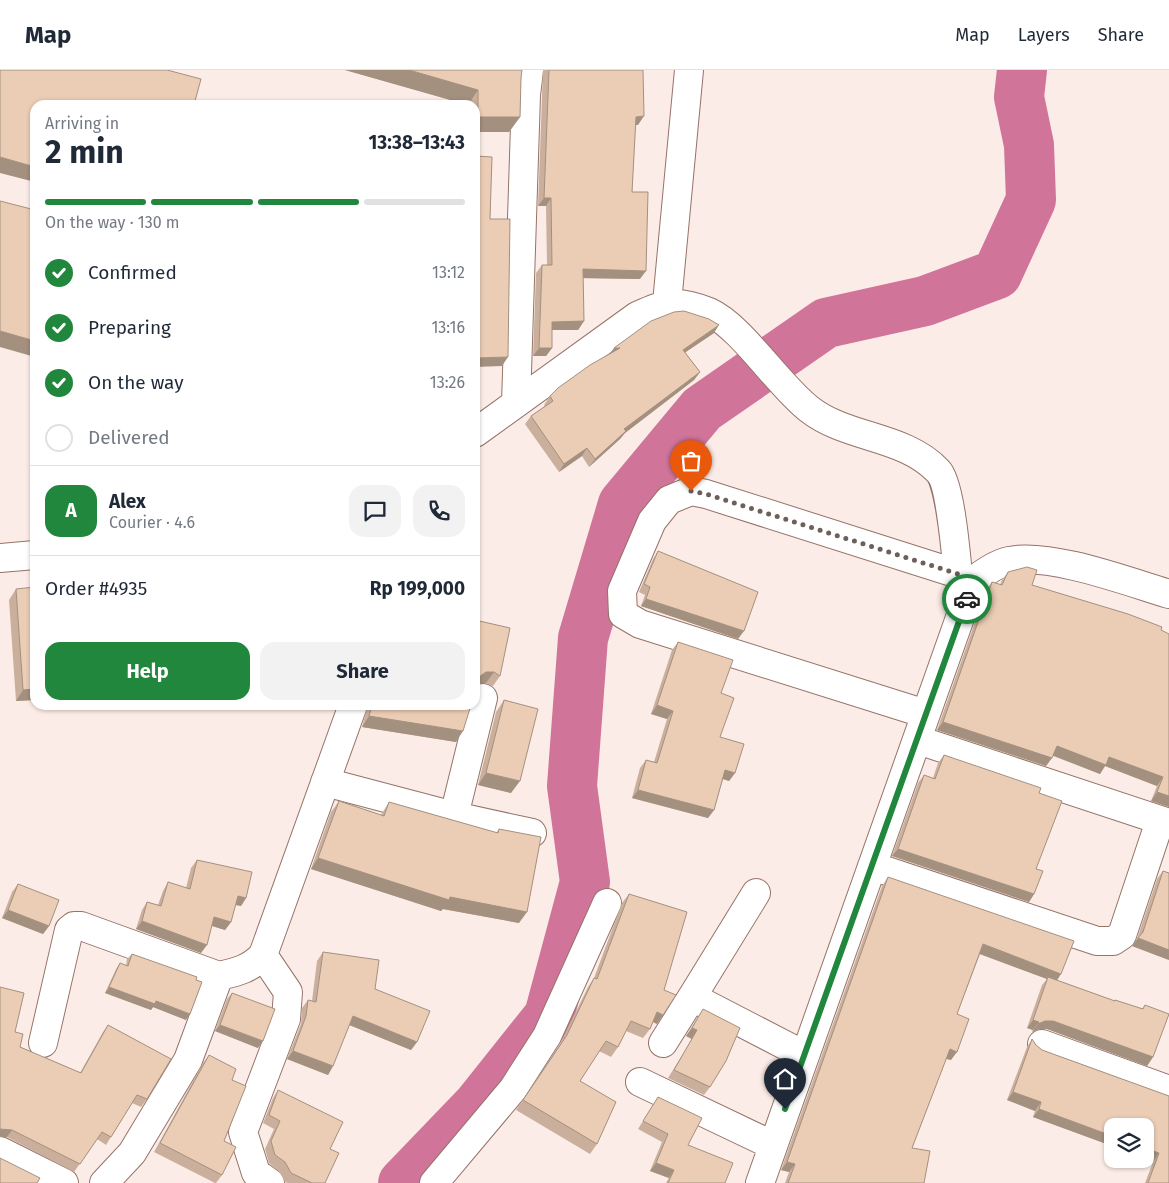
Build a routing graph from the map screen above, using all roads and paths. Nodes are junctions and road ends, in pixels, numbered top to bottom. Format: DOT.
graph roads {
  1 [pos="528,70"];
  2 [pos="689,70"];
  3 [pos="667,303"];
  4 [pos="516,403"];
  5 [pos="480,429"];
  6 [pos="30,555"];
  7 [pos="0,558"];
  8 [pos="966,578"];
  9 [pos="1169,594"];
  10 [pos="483,698"];
  11 [pos="351,710"];
  12 [pos="926,714"];
  13 [pos="918,740"];
  14 [pos="325,782"];
  15 [pos="454,816"];
  16 [pos="1165,822"];
  17 [pos="532,832"];
  18 [pos="872,866"];
  19 [pos="756,893"];
  20 [pos="607,903"];
  21 [pos="263,955"];
  22 [pos="219,976"];
  23 [pos="692,997"];
  24 [pos="43,1043"];
  25 [pos="663,1043"];
  26 [pos="1042,1044"];
  27 [pos="804,1054"];
  28 [pos="640,1082"];
  29 [pos="1169,1090"];
  30 [pos="772,1145"];
  31 [pos="0,1151"];
  32 [pos="64,1183"];
  33 [pos="104,1183"];
  34 [pos="270,1183"];
  35 [pos="434,1183"];
  36 [pos="760,1183"];
  1 -- 4 [label="street"];
  2 -- 3 [label="street"];
  3 -- 4 [label="street"];
  3 -- 8 [label="street"];
  4 -- 5 [label="street"];
  6 -- 7 [label="street"];
  8 -- 9 [label="street"];
  8 -- 12 [label="street"];
  8 -- 12 [label="street"];
  10 -- 15 [label="street"];
  11 -- 14 [label="street"];
  12 -- 13 [label="street"];
  13 -- 16 [label="street"];
  13 -- 18 [label="street"];
  14 -- 15 [label="street"];
  14 -- 21 [label="street"];
  15 -- 17 [label="street"];
  16 -- 18 [label="street"];
  18 -- 27 [label="street"];
  19 -- 23 [label="street"];
  20 -- 35 [label="street"];
  21 -- 22 [label="street"];
  21 -- 34 [label="street"];
  22 -- 24 [label="street"];
  22 -- 33 [label="street"];
  23 -- 25 [label="street"];
  23 -- 27 [label="street"];
  26 -- 29 [label="street"];
  27 -- 30 [label="street"];
  28 -- 30 [label="street"];
  30 -- 36 [label="street"];
  31 -- 32 [label="street"];
}
